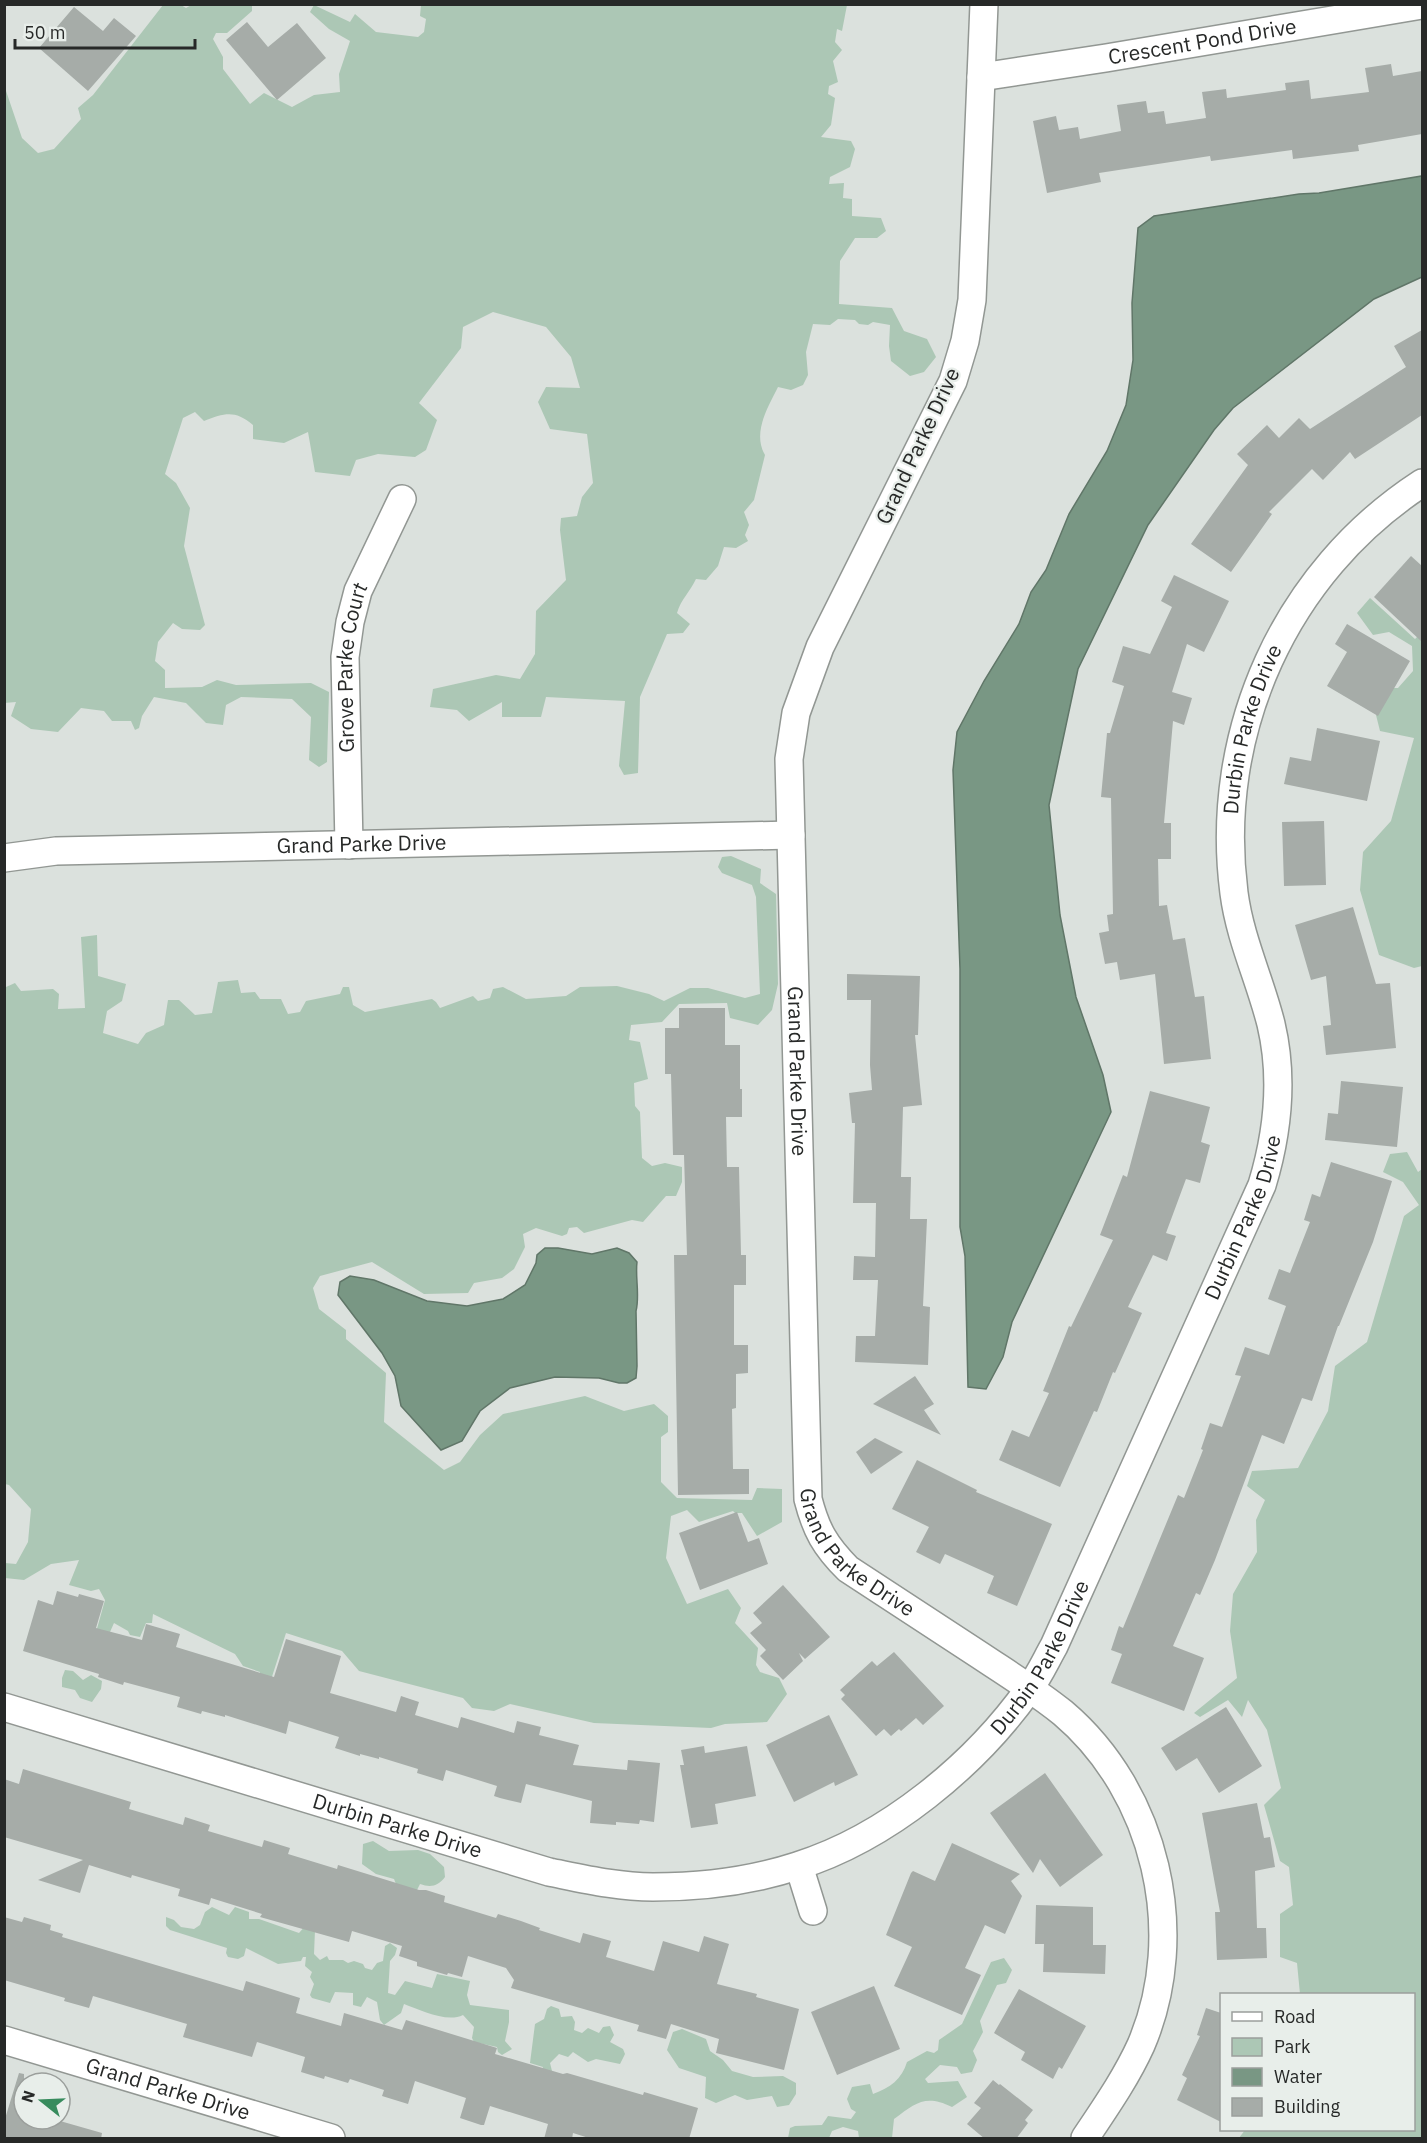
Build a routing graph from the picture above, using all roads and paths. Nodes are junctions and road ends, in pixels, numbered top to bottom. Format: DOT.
graph roads {
  1 [pos="984,4"];
  2 [pos="1422,5"];
  3 [pos="981,77"];
  4 [pos="1422,483"];
  5 [pos="402,499"];
  6 [pos="791,835"];
  7 [pos="349,845"];
  8 [pos="4,858"];
  9 [pos="1030,1689"];
  10 [pos="4,1707"];
  11 [pos="799,1866"];
  12 [pos="813,1911"];
  13 [pos="4,2040"];
  14 [pos="331,2139"];
  15 [pos="1085,2139"];
  1 -- 3 [label="street, Grand Parke Drive"];
  2 -- 3 [label="street, Crescent Pond Drive"];
  3 -- 6 [label="street, Grand Parke Drive"];
  4 -- 9 [label="street, Durbin Parke Drive"];
  5 -- 7 [label="street, Grove Parke Court"];
  6 -- 7 [label="street, Grand Parke Drive"];
  6 -- 9 [label="street, Grand Parke Drive"];
  7 -- 8 [label="street, Grand Parke Drive"];
  9 -- 11 [label="street, Durbin Parke Drive"];
  9 -- 15 [label="street, Grand Parke Drive"];
  10 -- 11 [label="street, Durbin Parke Drive"];
  11 -- 12 [label="street"];
  13 -- 14 [label="street, Grand Parke Drive"];
}
